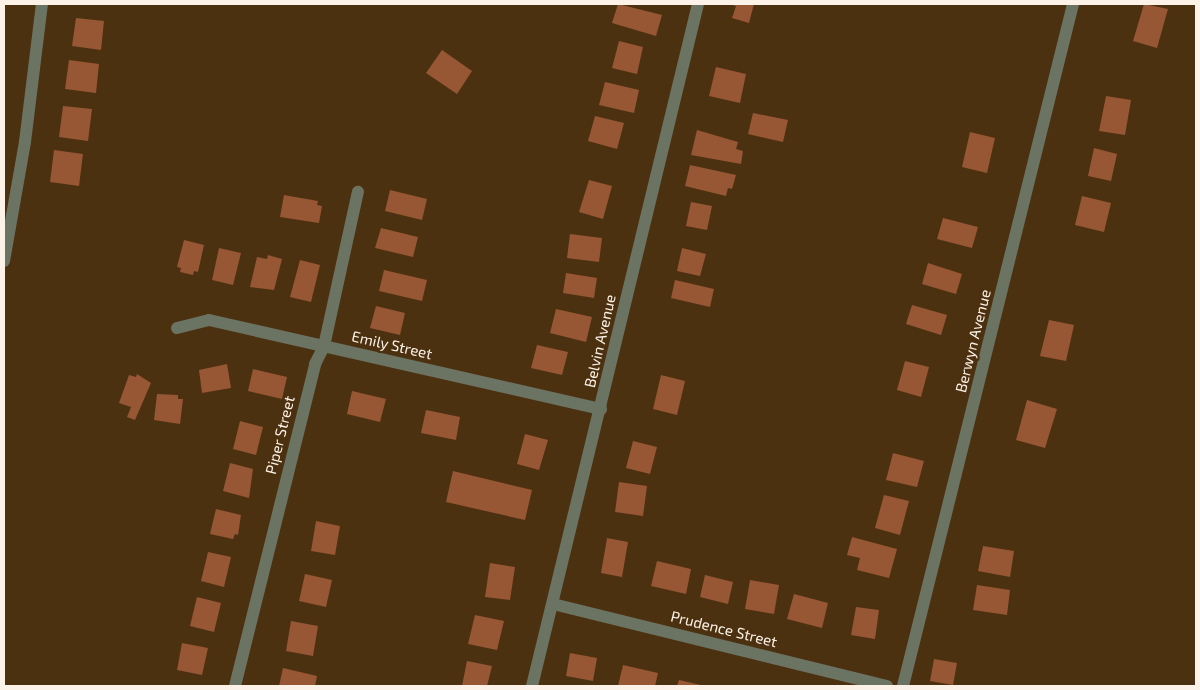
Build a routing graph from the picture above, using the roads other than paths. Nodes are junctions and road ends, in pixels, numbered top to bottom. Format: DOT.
graph roads {
  1 [pos="42,4"];
  2 [pos="698,4"];
  3 [pos="1073,4"];
  4 [pos="358,192"];
  5 [pos="4,261"];
  6 [pos="177,328"];
  7 [pos="324,346"];
  8 [pos="600,409"];
  9 [pos="552,604"];
  10 [pos="235,686"];
  11 [pos="532,686"];
  12 [pos="886,686"];
  13 [pos="903,686"];
  1 -- 5 [label="street"];
  2 -- 8 [label="street, Belvin Avenue"];
  3 -- 13 [label="street, Berwyn Avenue"];
  4 -- 7 [label="street, Piper Street"];
  6 -- 7 [label="street, Emily Street"];
  7 -- 8 [label="street, Emily Street"];
  7 -- 10 [label="street, Piper Street"];
  8 -- 9 [label="street, Belvin Avenue"];
  9 -- 11 [label="street, Belvin Avenue"];
  9 -- 12 [label="street, Prudence Street"];
}
